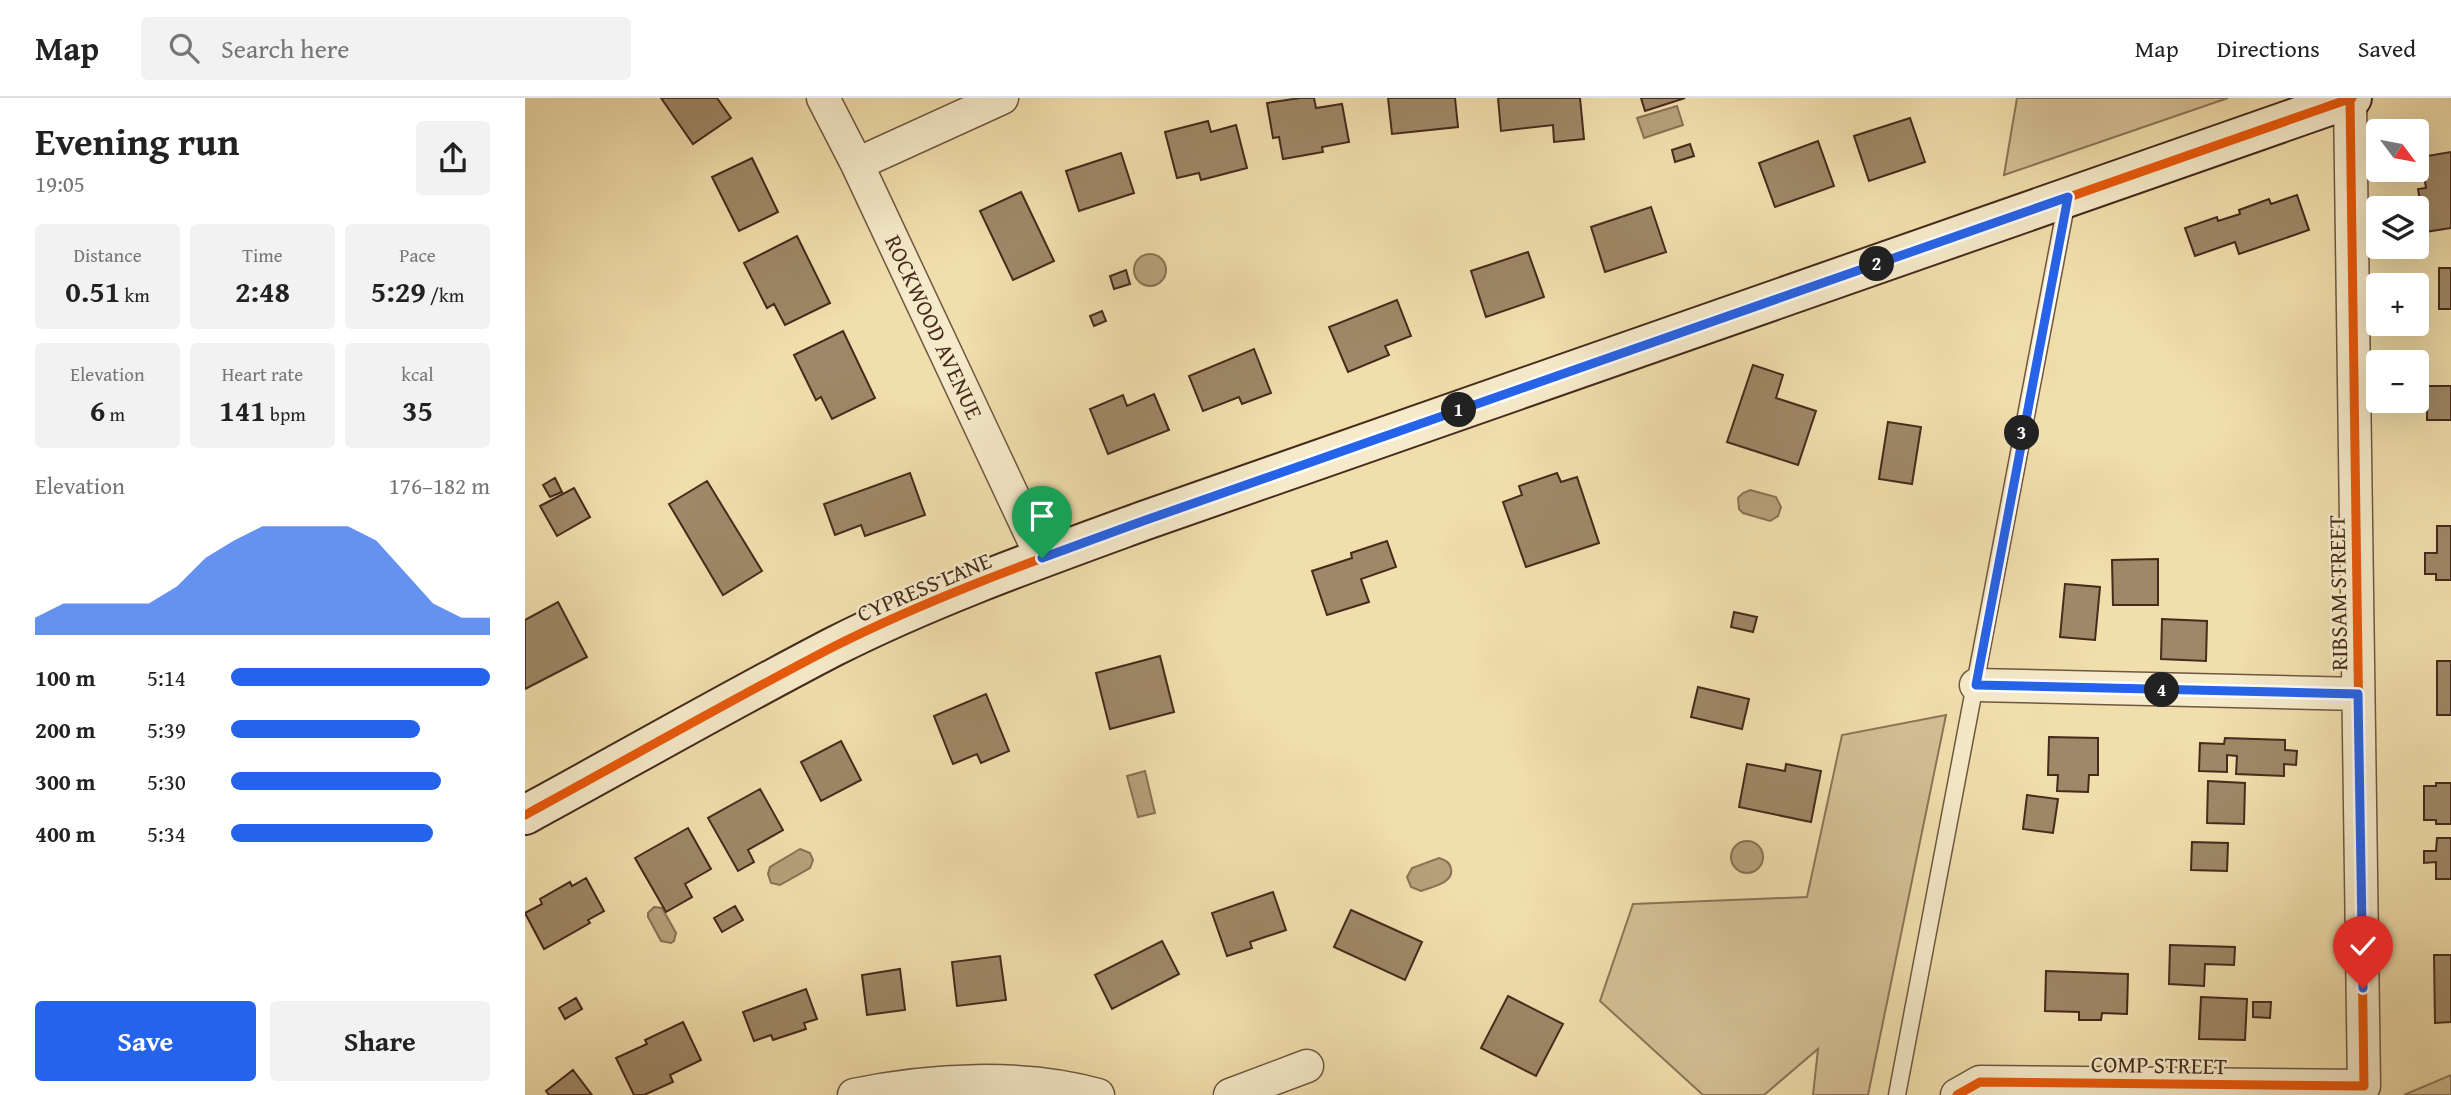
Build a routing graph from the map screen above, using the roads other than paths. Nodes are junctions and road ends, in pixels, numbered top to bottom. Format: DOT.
graph roads {
  1 [pos="823,98"];
  2 [pos="1002,98"];
  3 [pos="2351,98"];
  4 [pos="857,164"];
  5 [pos="2068,197"];
  6 [pos="1042,558"];
  7 [pos="1976,685"];
  8 [pos="2358,694"];
  9 [pos="525,815"];
  10 [pos="1307,1066"];
  11 [pos="2364,1086"];
  12 [pos="854,1095"];
  13 [pos="1098,1095"];
  14 [pos="1230,1095"];
  15 [pos="1897,1095"];
  16 [pos="1957,1095"];
  1 -- 4 [label="street, ROCKWOOD AVENUE"];
  2 -- 4 [label="street"];
  3 -- 5 [label="street, CYPRESS LANE"];
  3 -- 8 [label="street, RIBSAM STREET"];
  4 -- 6 [label="street, ROCKWOOD AVENUE"];
  5 -- 6 [label="street, CYPRESS LANE"];
  5 -- 7 [label="lane"];
  6 -- 9 [label="street, CYPRESS LANE"];
  7 -- 8 [label="street"];
  7 -- 15 [label="lane"];
  8 -- 11 [label="street, RIBSAM STREET"];
  10 -- 14 [label="street"];
  11 -- 16 [label="street, COMP STREET"];
  12 -- 13 [label="street"];
}
